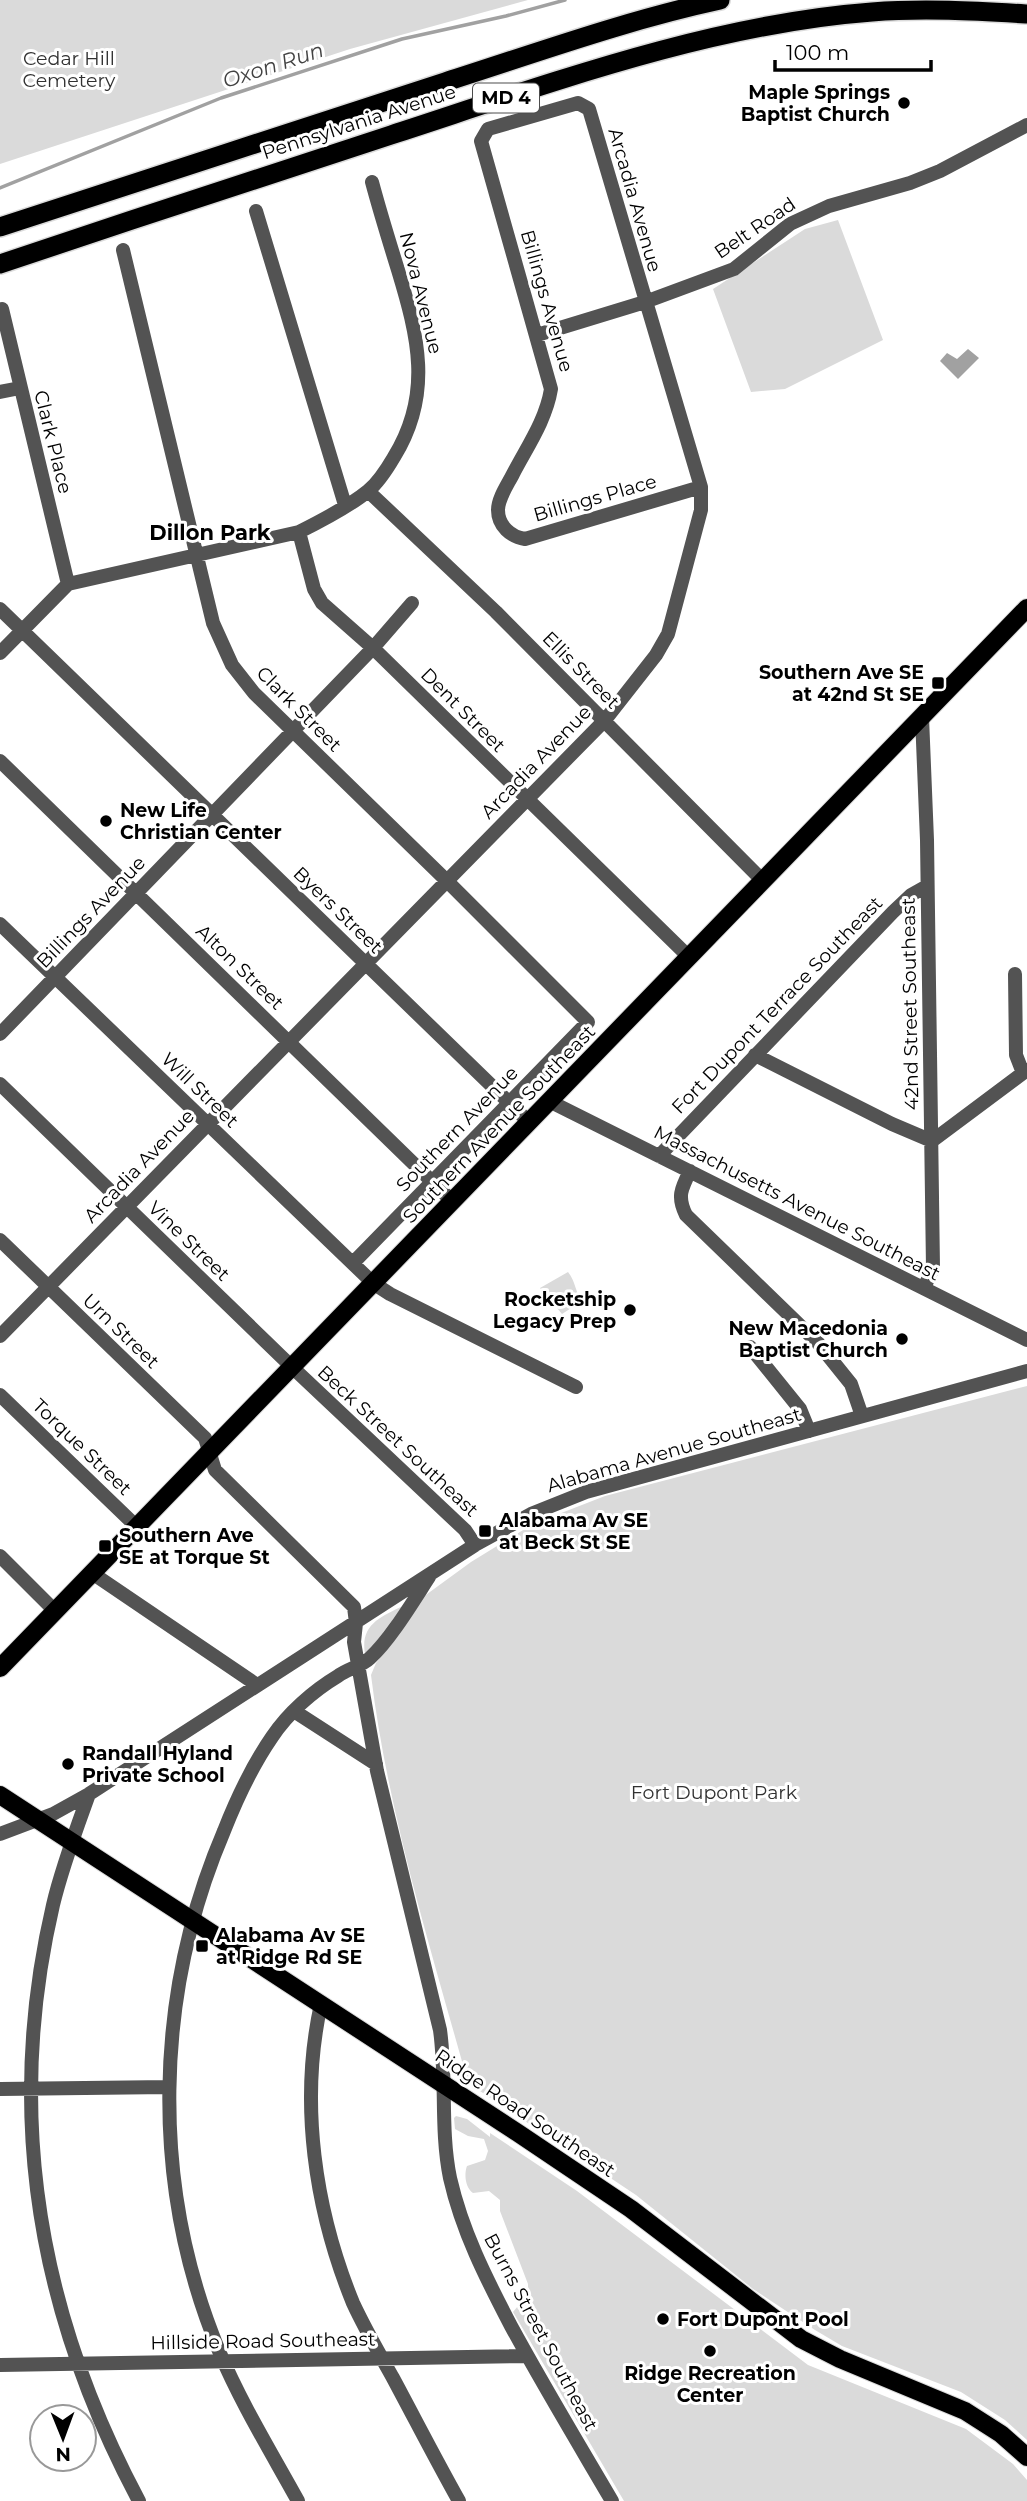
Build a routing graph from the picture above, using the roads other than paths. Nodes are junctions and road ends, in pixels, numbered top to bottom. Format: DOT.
graph roads {
  1 [pos="720,0"];
  2 [pos="1027,14"];
  3 [pos="536,115"];
  4 [pos="1027,125"];
  5 [pos="372,183"];
  6 [pos="256,211"];
  7 [pos="0,228"];
  8 [pos="123,250"];
  9 [pos="0,264"];
  10 [pos="645,302"];
  11 [pos="2,309"];
  12 [pos="537,335"];
  13 [pos="20,388"];
  14 [pos="0,392"];
  15 [pos="701,487"];
  16 [pos="368,491"];
  17 [pos="345,505"];
  18 [pos="503,527"];
  19 [pos="299,532"];
  20 [pos="197,554"];
  21 [pos="68,584"];
  22 [pos="412,603"];
  23 [pos="1027,608"];
  24 [pos="0,609"];
  25 [pos="22,631"];
  26 [pos="373,648"];
  27 [pos="0,653"];
  28 [pos="922,717"];
  29 [pos="605,720"];
  30 [pos="292,731"];
  31 [pos="0,761"];
  32 [pos="526,800"];
  33 [pos="212,815"];
  34 [pos="447,881"];
  35 [pos="763,881"];
  36 [pos="927,886"];
  37 [pos="136,893"];
  38 [pos="0,924"];
  39 [pos="689,957"];
  40 [pos="366,964"];
  41 [pos="1015,974"];
  42 [pos="55,977"];
  43 [pos="588,1022"];
  44 [pos="0,1034"];
  45 [pos="289,1042"];
  46 [pos="755,1055"];
  47 [pos="1025,1072"];
  48 [pos="0,1084"];
  49 [pos="550,1101"];
  50 [pos="509,1103"];
  51 [pos="529,1122"];
  52 [pos="208,1124"];
  53 [pos="932,1141"];
  54 [pos="659,1156"];
  55 [pos="690,1171"];
  56 [pos="433,1182"];
  57 [pos="453,1202"];
  58 [pos="127,1207"];
  59 [pos="0,1240"];
  60 [pos="353,1263"];
  61 [pos="373,1283"];
  62 [pos="48,1287"];
  63 [pos="923,1288"];
  64 [pos="0,1336"];
  65 [pos="1027,1340"];
  66 [pos="750,1347"];
  67 [pos="292,1367"];
  68 [pos="1027,1371"];
  69 [pos="576,1387"];
  70 [pos="0,1395"];
  71 [pos="862,1416"];
  72 [pos="809,1431"];
  73 [pos="209,1452"];
  74 [pos="137,1527"];
  75 [pos="475,1545"];
  76 [pos="0,1556"];
  77 [pos="92,1573"];
  78 [pos="431,1573"];
  79 [pos="55,1611"];
  80 [pos="356,1623"];
  81 [pos="359,1664"];
  82 [pos="0,1668"];
  83 [pos="257,1685"];
  84 [pos="294,1711"];
  85 [pos="376,1764"];
  86 [pos="89,1794"];
  87 [pos="0,1795"];
  88 [pos="39,1820"];
  89 [pos="0,1835"];
  90 [pos="72,1842"];
  91 [pos="192,1920"];
  92 [pos="321,2004"];
  93 [pos="444,2084"];
  94 [pos="169,2087"];
  95 [pos="31,2088"];
  96 [pos="0,2089"];
  97 [pos="527,2356"];
  98 [pos="382,2358"];
  99 [pos="223,2361"];
  100 [pos="76,2363"];
  101 [pos="0,2365"];
  102 [pos="1027,2457"];
  103 [pos="139,2501"];
  104 [pos="298,2501"];
  105 [pos="458,2501"];
  106 [pos="612,2501"];
  1 -- 7 [label="highway, Pennsylvania Avenue / MD 4"];
  2 -- 9 [label="highway, Pennsylvania Avenue / MD 4"];
  3 -- 10 [label="street, Arcadia Avenue"];
  3 -- 12 [label="street, Billings Avenue"];
  4 -- 10 [label="street, Belt Road"];
  5 -- 16 [label="street, Nova Avenue"];
  6 -- 17 [label="street"];
  8 -- 20 [label="street, Clark Street"];
  10 -- 12 [label="street, Belt Road"];
  10 -- 15 [label="street, Arcadia Avenue"];
  11 -- 13 [label="street, Clark Place"];
  12 -- 18 [label="street, Billings Avenue"];
  13 -- 14 [label="street"];
  13 -- 21 [label="street, Clark Place"];
  15 -- 18 [label="street, Billings Place"];
  15 -- 29 [label="street, Arcadia Avenue"];
  16 -- 17 [label="street, Nova Avenue"];
  16 -- 29 [label="street, Ellis Street"];
  17 -- 19 [label="street, Nova Avenue"];
  19 -- 20 [label="street, Nova Avenue"];
  19 -- 26 [label="street, Dent Street"];
  20 -- 21 [label="street, Nova Avenue"];
  20 -- 30 [label="street, Clark Street"];
  21 -- 25 [label="street"];
  22 -- 26 [label="street, Billings Avenue"];
  23 -- 28 [label="main road, Southern Avenue Southeast"];
  24 -- 25 [label="street, Byers Street"];
  25 -- 27 [label="street"];
  25 -- 33 [label="street, Byers Street"];
  26 -- 30 [label="street, Billings Avenue"];
  26 -- 32 [label="street, Dent Street"];
  28 -- 35 [label="main road, Southern Avenue Southeast"];
  28 -- 36 [label="street, 42nd Street Southeast"];
  29 -- 32 [label="street, Arcadia Avenue"];
  29 -- 35 [label="street, Ellis Street"];
  30 -- 33 [label="street, Billings Avenue"];
  30 -- 34 [label="street, Clark Street"];
  31 -- 37 [label="street, Alton Street"];
  32 -- 34 [label="street, Arcadia Avenue"];
  32 -- 39 [label="street, Dent Street"];
  33 -- 37 [label="street, Billings Avenue"];
  33 -- 40 [label="street, Byers Street"];
  34 -- 40 [label="street, Arcadia Avenue"];
  34 -- 43 [label="street, Clark Street"];
  35 -- 39 [label="main road, Southern Avenue Southeast"];
  36 -- 46 [label="street, Fort Dupont Terrace Southeast"];
  36 -- 53 [label="street, 42nd Street Southeast"];
  37 -- 42 [label="street, Billings Avenue"];
  37 -- 45 [label="street, Alton Street"];
  38 -- 42 [label="street, Will Street"];
  39 -- 49 [label="main road, Southern Avenue Southeast"];
  40 -- 45 [label="street, Arcadia Avenue"];
  40 -- 50 [label="street, Byers Street"];
  41 -- 47 [label="street"];
  42 -- 44 [label="street, Billings Avenue"];
  42 -- 52 [label="street, Will Street"];
  43 -- 50 [label="street, Southern Avenue"];
  45 -- 52 [label="street, Arcadia Avenue"];
  45 -- 56 [label="street, Alton Street"];
  46 -- 53 [label="street"];
  46 -- 54 [label="street, Fort Dupont Terrace Southeast"];
  47 -- 53 [label="street"];
  48 -- 58 [label="street, Vine Street"];
  49 -- 51 [label="main road, Southern Avenue Southeast"];
  49 -- 54 [label="street, Massachusetts Avenue Southeast"];
  50 -- 51 [label="street, Byers Street"];
  50 -- 56 [label="street, Southern Avenue"];
  51 -- 57 [label="main road, Southern Avenue Southeast"];
  52 -- 58 [label="street, Arcadia Avenue"];
  52 -- 60 [label="street, Will Street"];
  53 -- 63 [label="street, 42nd Street Southeast"];
  54 -- 55 [label="street, Massachusetts Avenue Southeast"];
  55 -- 63 [label="street, Massachusetts Avenue Southeast"];
  55 -- 71 [label="street"];
  56 -- 57 [label="street, Alton Street"];
  56 -- 60 [label="street, Southern Avenue"];
  57 -- 61 [label="main road, Southern Avenue Southeast"];
  58 -- 62 [label="street, Arcadia Avenue"];
  58 -- 67 [label="street, Vine Street"];
  59 -- 62 [label="street, Urn Street"];
  60 -- 61 [label="street, Will Street"];
  61 -- 67 [label="main road, Southern Avenue Southeast"];
  61 -- 69 [label="street, Will Street"];
  62 -- 64 [label="street, Arcadia Avenue"];
  62 -- 73 [label="street, Urn Street"];
  63 -- 65 [label="street, Massachusetts Avenue Southeast"];
  66 -- 72 [label="street"];
  67 -- 73 [label="main road, Southern Avenue Southeast"];
  67 -- 75 [label="street, Beck Street Southeast"];
  68 -- 71 [label="street, Alabama Avenue Southeast"];
  70 -- 74 [label="street, Torque Street"];
  71 -- 72 [label="street, Alabama Avenue Southeast"];
  72 -- 75 [label="street, Alabama Avenue Southeast"];
  73 -- 74 [label="main road, Southern Avenue Southeast"];
  73 -- 80 [label="street, Urn Street"];
  74 -- 77 [label="main road, Southern Avenue Southeast"];
  75 -- 78 [label="street, Alabama Avenue Southeast"];
  76 -- 79 [label="street"];
  77 -- 79 [label="main road, Southern Avenue Southeast"];
  77 -- 83 [label="street"];
  78 -- 80 [label="street, Alabama Avenue Southeast"];
  78 -- 81 [label="street"];
  79 -- 82 [label="main road, Southern Avenue Southeast"];
  80 -- 81 [label="street, Burns Street Southeast"];
  80 -- 83 [label="street, Alabama Avenue Southeast"];
  81 -- 84 [label="street"];
  81 -- 85 [label="street, Burns Street Southeast"];
  83 -- 86 [label="street, Alabama Avenue Southeast"];
  84 -- 85 [label="street"];
  84 -- 91 [label="street"];
  85 -- 93 [label="street, Burns Street Southeast"];
  86 -- 88 [label="street, Alabama Avenue Southeast"];
  86 -- 90 [label="street"];
  87 -- 88 [label="main road, Ridge Road Southeast"];
  88 -- 89 [label="street, Alabama Avenue Southeast"];
  88 -- 90 [label="main road, Ridge Road Southeast"];
  90 -- 91 [label="main road, Ridge Road Southeast"];
  90 -- 95 [label="street"];
  91 -- 92 [label="main road, Ridge Road Southeast"];
  91 -- 94 [label="street"];
  92 -- 93 [label="main road, Ridge Road Southeast"];
  92 -- 98 [label="street"];
  93 -- 97 [label="street, Burns Street Southeast"];
  93 -- 102 [label="main road, Ridge Road Southeast"];
  94 -- 95 [label="street"];
  94 -- 99 [label="street"];
  95 -- 96 [label="street"];
  95 -- 100 [label="street"];
  97 -- 98 [label="street, Hillside Road Southeast"];
  97 -- 106 [label="street, Burns Street Southeast"];
  98 -- 99 [label="street, Hillside Road Southeast"];
  98 -- 105 [label="street"];
  99 -- 100 [label="street, Hillside Road Southeast"];
  99 -- 104 [label="street"];
  100 -- 101 [label="street, Hillside Road Southeast"];
  100 -- 103 [label="street"];
}
